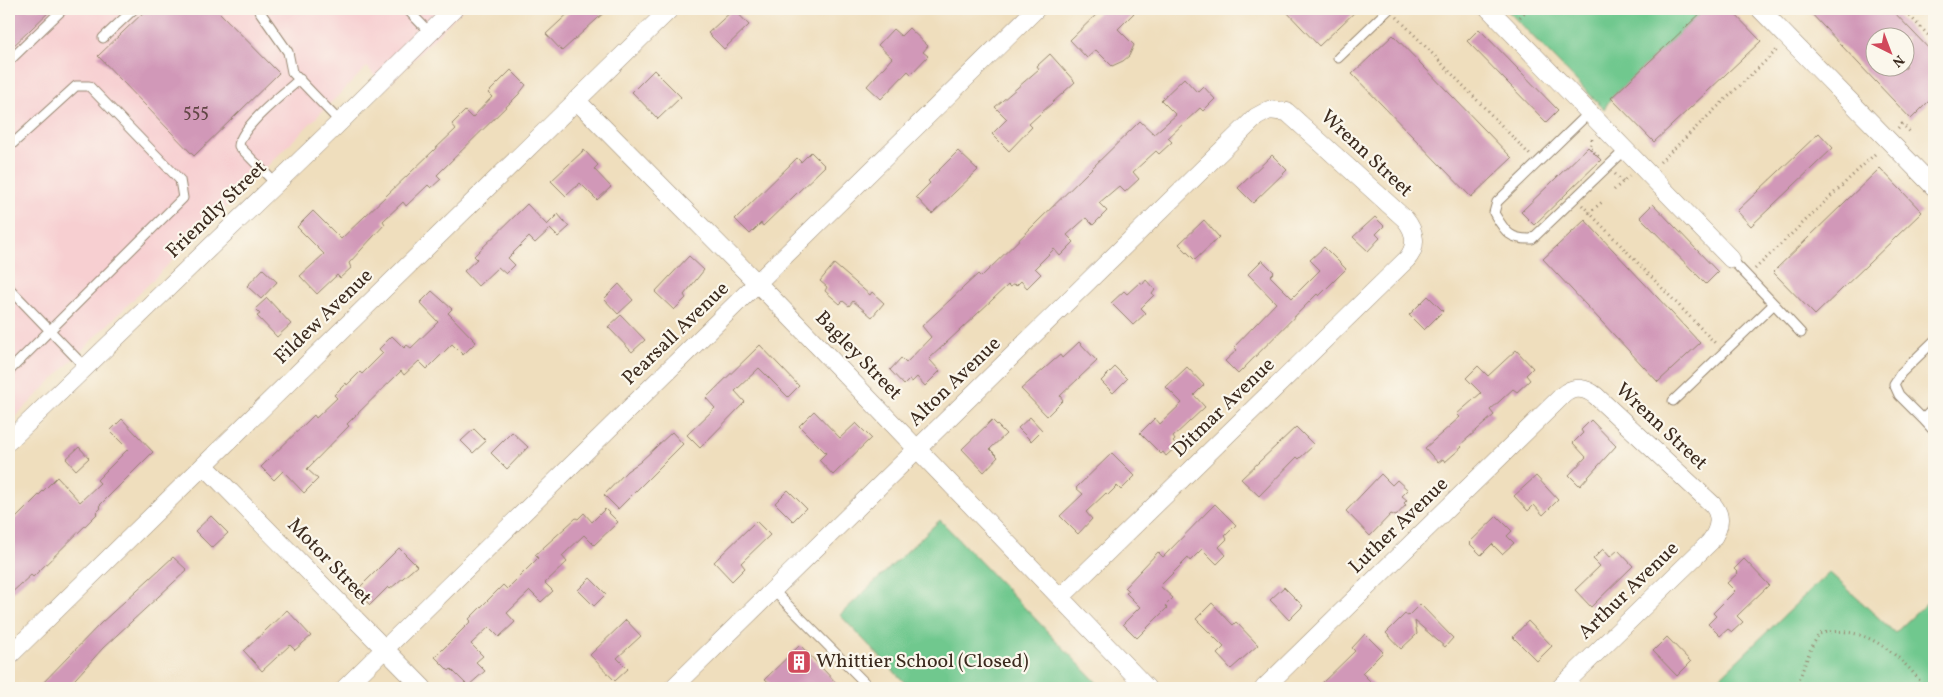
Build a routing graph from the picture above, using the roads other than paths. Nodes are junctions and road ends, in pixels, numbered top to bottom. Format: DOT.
graph roads {
  1 [pos="63,9"];
  2 [pos="134,9"];
  3 [pos="258,9"];
  4 [pos="407,9"];
  5 [pos="454,9"];
  6 [pos="670,9"];
  7 [pos="1036,9"];
  8 [pos="1488,9"];
  9 [pos="1760,9"];
  10 [pos="1392,12"];
  11 [pos="430,33"];
  12 [pos="103,38"];
  13 [pos="1338,58"];
  14 [pos="9,61"];
  15 [pos="300,79"];
  16 [pos="576,100"];
  17 [pos="1269,110"];
  18 [pos="1589,113"];
  19 [pos="340,122"];
  20 [pos="9,147"];
  21 [pos="1625,150"];
  22 [pos="275,183"];
  23 [pos="1934,187"];
  24 [pos="1413,248"];
  25 [pos="1730,260"];
  26 [pos="758,284"];
  27 [pos="9,288"];
  28 [pos="1774,304"];
  29 [pos="49,331"];
  30 [pos="1801,333"];
  31 [pos="1934,341"];
  32 [pos="85,367"];
  33 [pos="9,371"];
  34 [pos="1563,395"];
  35 [pos="1673,401"];
  36 [pos="1934,408"];
  37 [pos="1923,419"];
  38 [pos="1934,431"];
  39 [pos="11,435"];
  40 [pos="917,449"];
  41 [pos="204,465"];
  42 [pos="1719,518"];
  43 [pos="773,590"];
  44 [pos="1061,597"];
  45 [pos="385,650"];
  46 [pos="9,656"];
  47 [pos="345,688"];
  48 [pos="423,688"];
  49 [pos="673,688"];
  50 [pos="870,688"];
  51 [pos="1147,688"];
  52 [pos="1264,688"];
  53 [pos="1560,688"];
  1 -- 14 [label="lane"];
  2 -- 12 [label="lane"];
  3 -- 15 [label="lane"];
  4 -- 11 [label="lane"];
  5 -- 11 [label="street, Friendly Street"];
  6 -- 16 [label="street, Fildew Avenue"];
  7 -- 26 [label="street, Pearsall Avenue"];
  8 -- 18 [label="street"];
  9 -- 23 [label="street"];
  10 -- 13 [label="lane"];
  11 -- 19 [label="street, Friendly Street"];
  15 -- 19 [label="lane"];
  15 -- 22 [label="lane"];
  16 -- 26 [label="street, Bagley Street"];
  16 -- 41 [label="street, Fildew Avenue"];
  17 -- 24 [label="street, Wrenn Street"];
  17 -- 40 [label="street, Alton Avenue"];
  18 -- 21 [label="street"];
  18 -- 21 [label="lane"];
  19 -- 22 [label="street, Friendly Street"];
  20 -- 29 [label="lane"];
  21 -- 25 [label="street"];
  22 -- 32 [label="street, Friendly Street"];
  24 -- 44 [label="street, Ditmar Avenue"];
  25 -- 28 [label="lane"];
  26 -- 40 [label="street, Bagley Street"];
  26 -- 45 [label="street, Pearsall Avenue"];
  27 -- 29 [label="lane"];
  28 -- 30 [label="lane"];
  28 -- 35 [label="lane"];
  29 -- 32 [label="lane"];
  29 -- 33 [label="lane"];
  31 -- 37 [label="lane"];
  32 -- 39 [label="street, Friendly Street"];
  34 -- 42 [label="street, Wrenn Street"];
  34 -- 52 [label="street, Luther Avenue"];
  36 -- 37 [label="lane"];
  37 -- 38 [label="lane"];
  40 -- 43 [label="street, Alton Avenue"];
  40 -- 44 [label="street, Bagley Street"];
  41 -- 45 [label="street, Motor Street"];
  41 -- 46 [label="street, Fildew Avenue"];
  42 -- 53 [label="street, Arthur Avenue"];
  43 -- 49 [label="street, Alton Avenue"];
  43 -- 50 [label="lane"];
  44 -- 51 [label="street, Bagley Street"];
  45 -- 47 [label="street, Pearsall Avenue"];
  45 -- 48 [label="street, Motor Street"];
}
